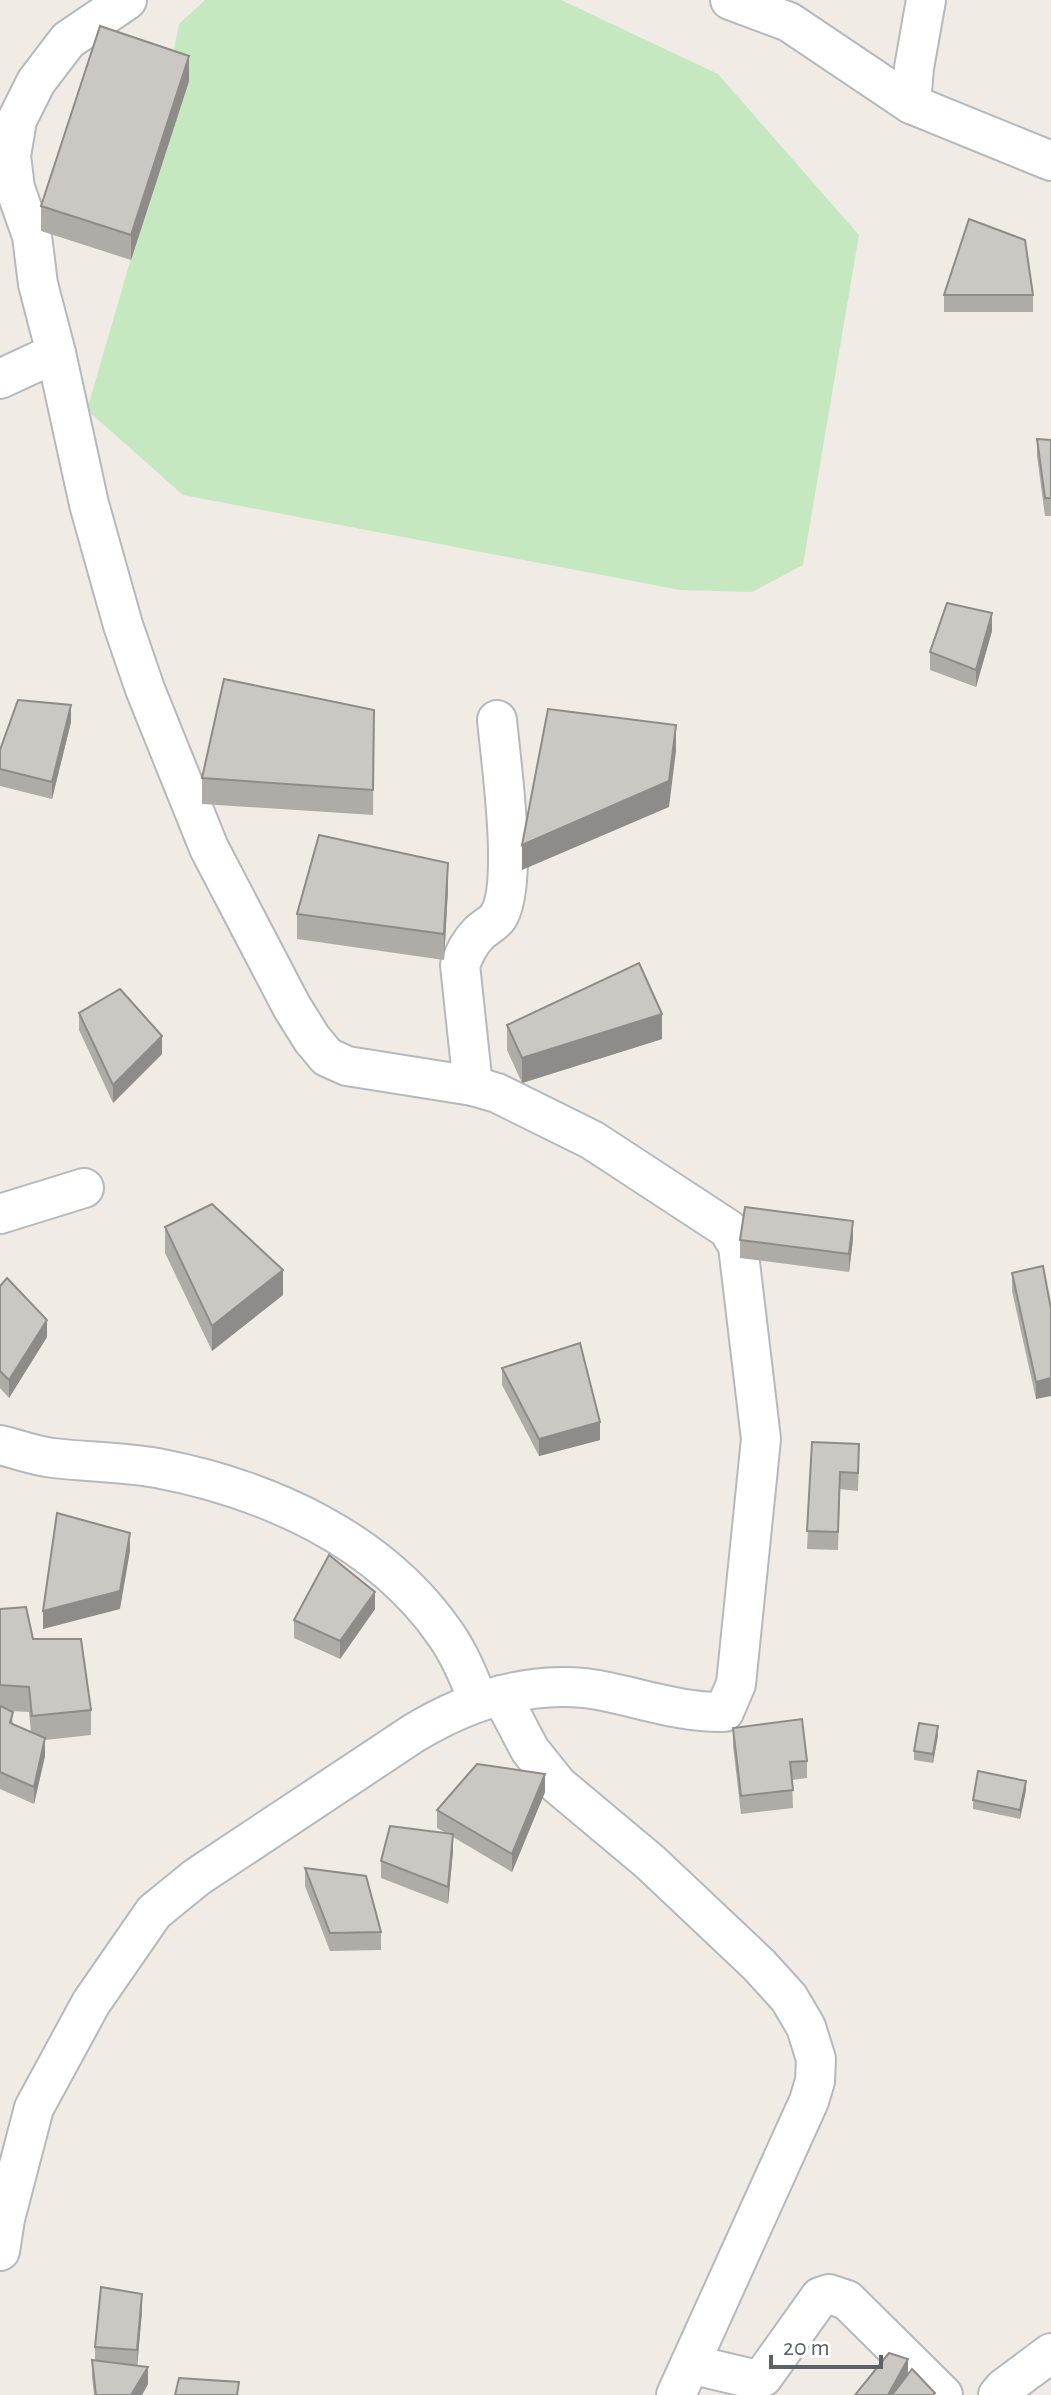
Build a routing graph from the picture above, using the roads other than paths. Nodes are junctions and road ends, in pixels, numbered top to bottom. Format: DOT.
graph roads {
  1 [pos="127,0"];
  2 [pos="730,0"];
  3 [pos="926,0"];
  4 [pos="911,104"];
  5 [pos="1051,161"];
  6 [pos="56,353"];
  7 [pos="0,379"];
  8 [pos="497,720"];
  9 [pos="473,1086"];
  10 [pos="84,1188"];
  11 [pos="0,1214"];
  12 [pos="0,1445"];
  13 [pos="490,1698"];
  14 [pos="0,2251"];
  15 [pos="1051,2353"];
  16 [pos="683,2380"];
  17 [pos="943,2395"];
  18 [pos="998,2395"];
  1 -- 6 [label="street"];
  2 -- 4 [label="street"];
  3 -- 4 [label="street"];
  4 -- 5 [label="street"];
  6 -- 7 [label="street"];
  6 -- 9 [label="street"];
  8 -- 9 [label="street"];
  9 -- 13 [label="street"];
  10 -- 11 [label="street"];
  12 -- 13 [label="street"];
  13 -- 14 [label="street"];
  13 -- 16 [label="street"];
  15 -- 18 [label="street"];
  16 -- 17 [label="street"];
}
